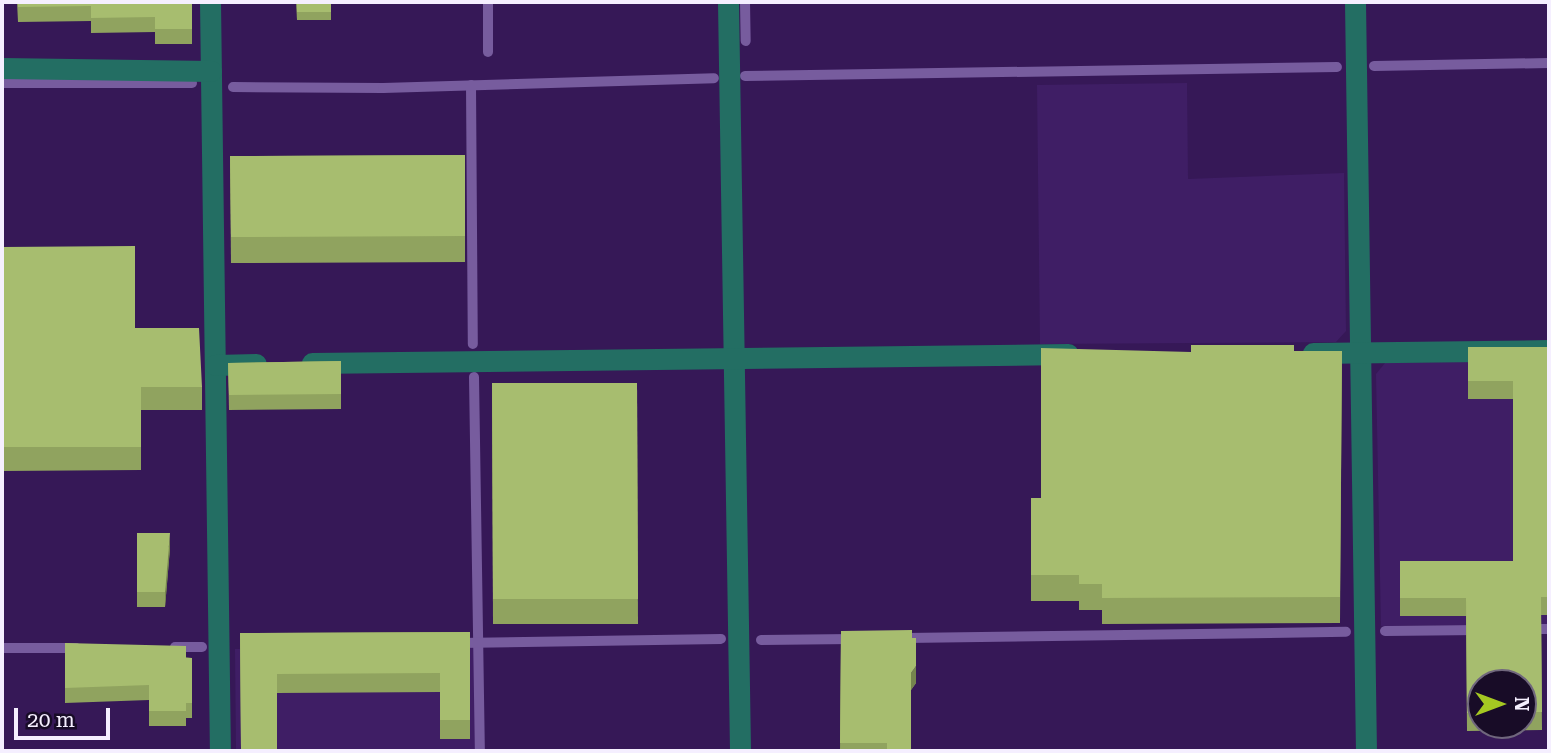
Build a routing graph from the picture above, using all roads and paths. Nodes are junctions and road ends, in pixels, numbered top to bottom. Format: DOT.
graph roads {
  1 [pos="210,2"];
  2 [pos="728,2"];
  3 [pos="1355,2"];
  4 [pos="2,68"];
  5 [pos="211,71"];
  6 [pos="1549,350"];
  7 [pos="1291,353"];
  8 [pos="1360,353"];
  9 [pos="1096,354"];
  10 [pos="734,355"];
  11 [pos="215,365"];
  12 [pos="220,751"];
  13 [pos="740,751"];
  14 [pos="1366,751"];
  1 -- 5 [label="street"];
  2 -- 10 [label="street"];
  3 -- 8 [label="street"];
  4 -- 5 [label="street"];
  5 -- 11 [label="street"];
  6 -- 8 [label="street"];
  7 -- 8 [label="street"];
  8 -- 14 [label="street"];
  9 -- 10 [label="street"];
  10 -- 11 [label="street"];
  10 -- 13 [label="street"];
  11 -- 12 [label="street"];
}
